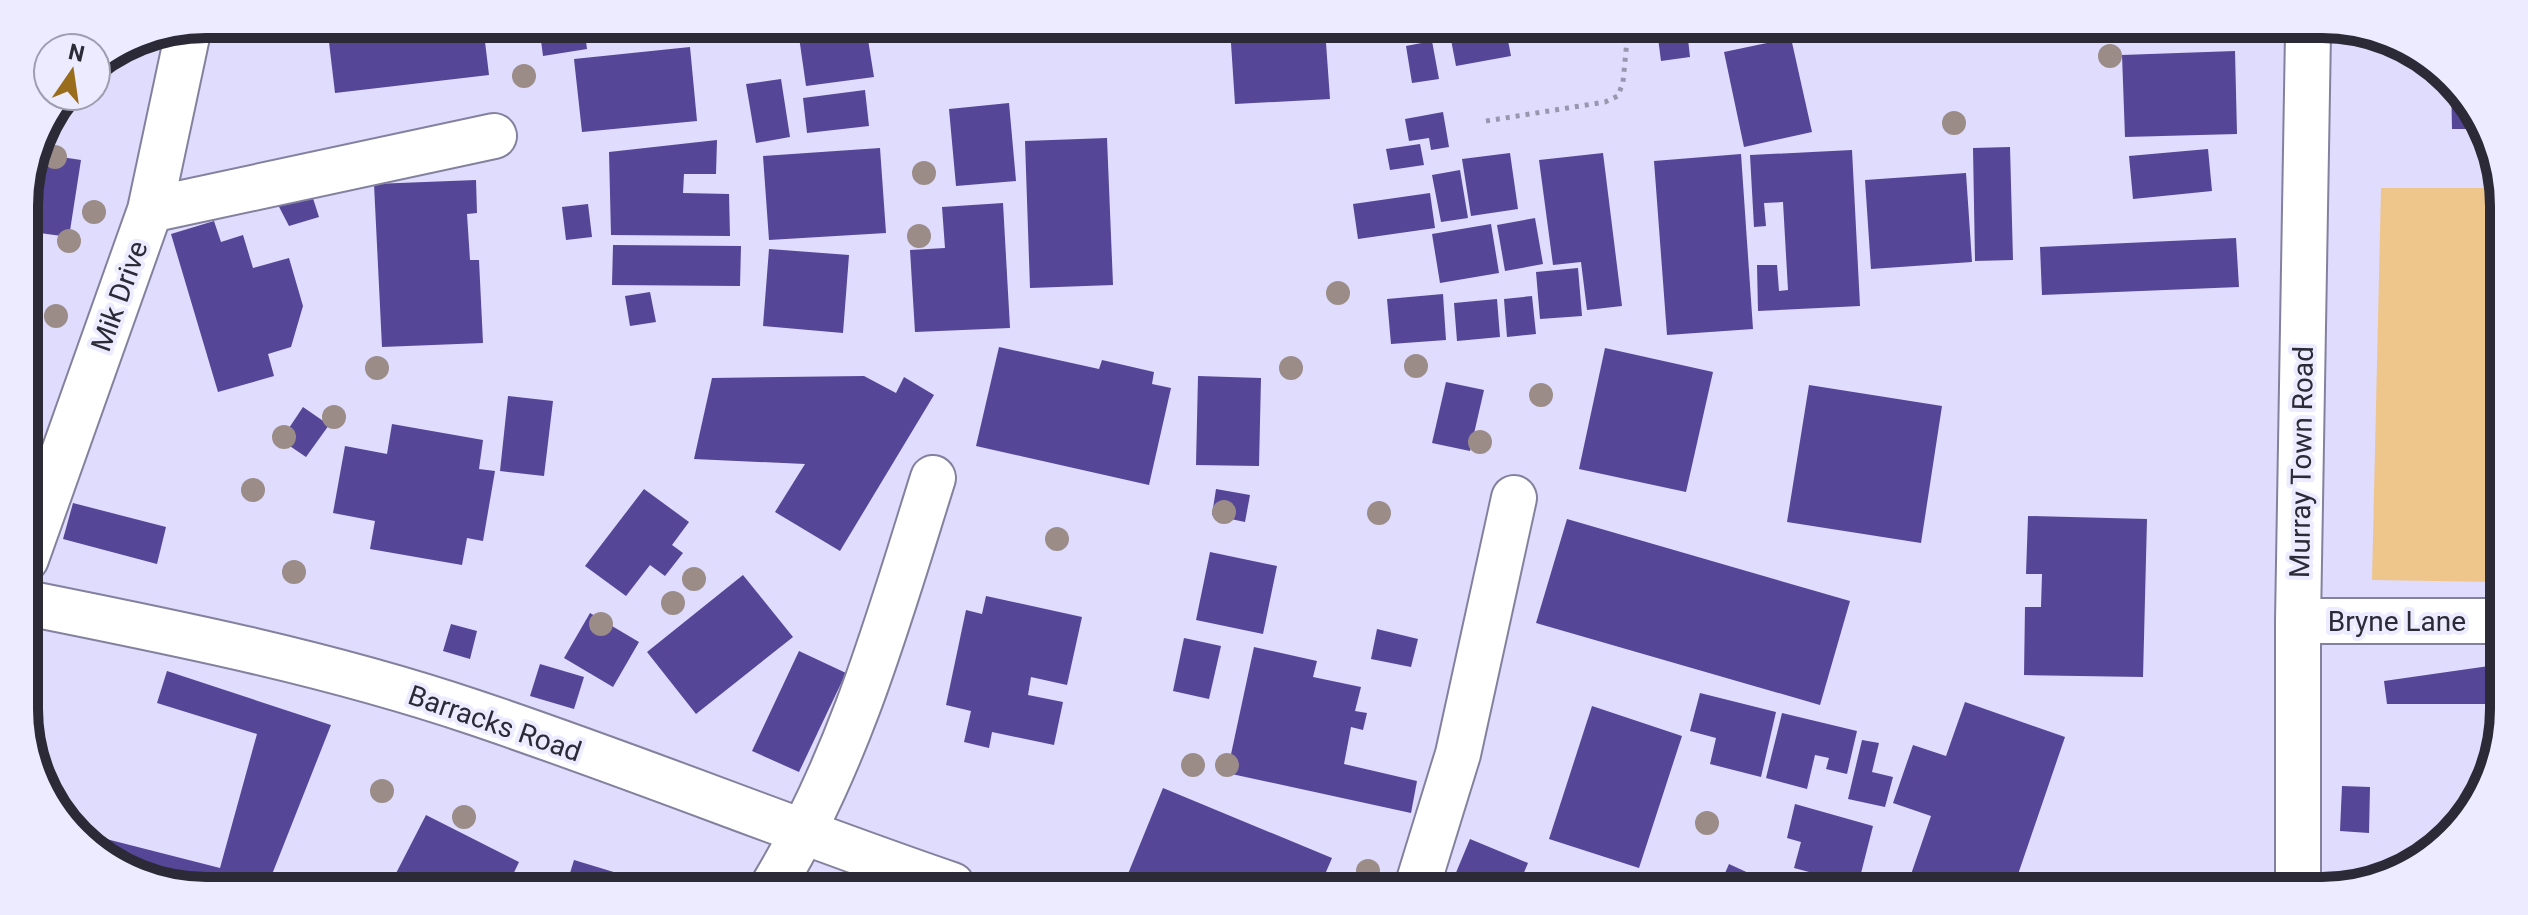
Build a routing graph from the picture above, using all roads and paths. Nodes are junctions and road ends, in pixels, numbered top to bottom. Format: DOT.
graph roads {
  1 [pos="1627,38"];
  2 [pos="2308,38"];
  3 [pos="186,39"];
  4 [pos="1486,121"];
  5 [pos="494,136"];
  6 [pos="150,210"];
  7 [pos="933,478"];
  8 [pos="1514,498"];
  9 [pos="38,525"];
  10 [pos="38,605"];
  11 [pos="2298,621"];
  12 [pos="2490,621"];
  13 [pos="804,835"];
  14 [pos="778,877"];
  15 [pos="928,877"];
  16 [pos="1420,877"];
  17 [pos="2298,877"];
  1 -- 4 [label="path"];
  2 -- 11 [label="street, Murray Town Road"];
  3 -- 6 [label="street, Mik Drive"];
  5 -- 6 [label="street"];
  6 -- 9 [label="street, Mik Drive"];
  7 -- 13 [label="street"];
  8 -- 16 [label="street"];
  10 -- 13 [label="street, Barracks Road"];
  11 -- 12 [label="street, Bryne Lane"];
  11 -- 17 [label="street, Murray Town Road"];
  13 -- 14 [label="street"];
  13 -- 15 [label="street, Barracks Road"];
}
